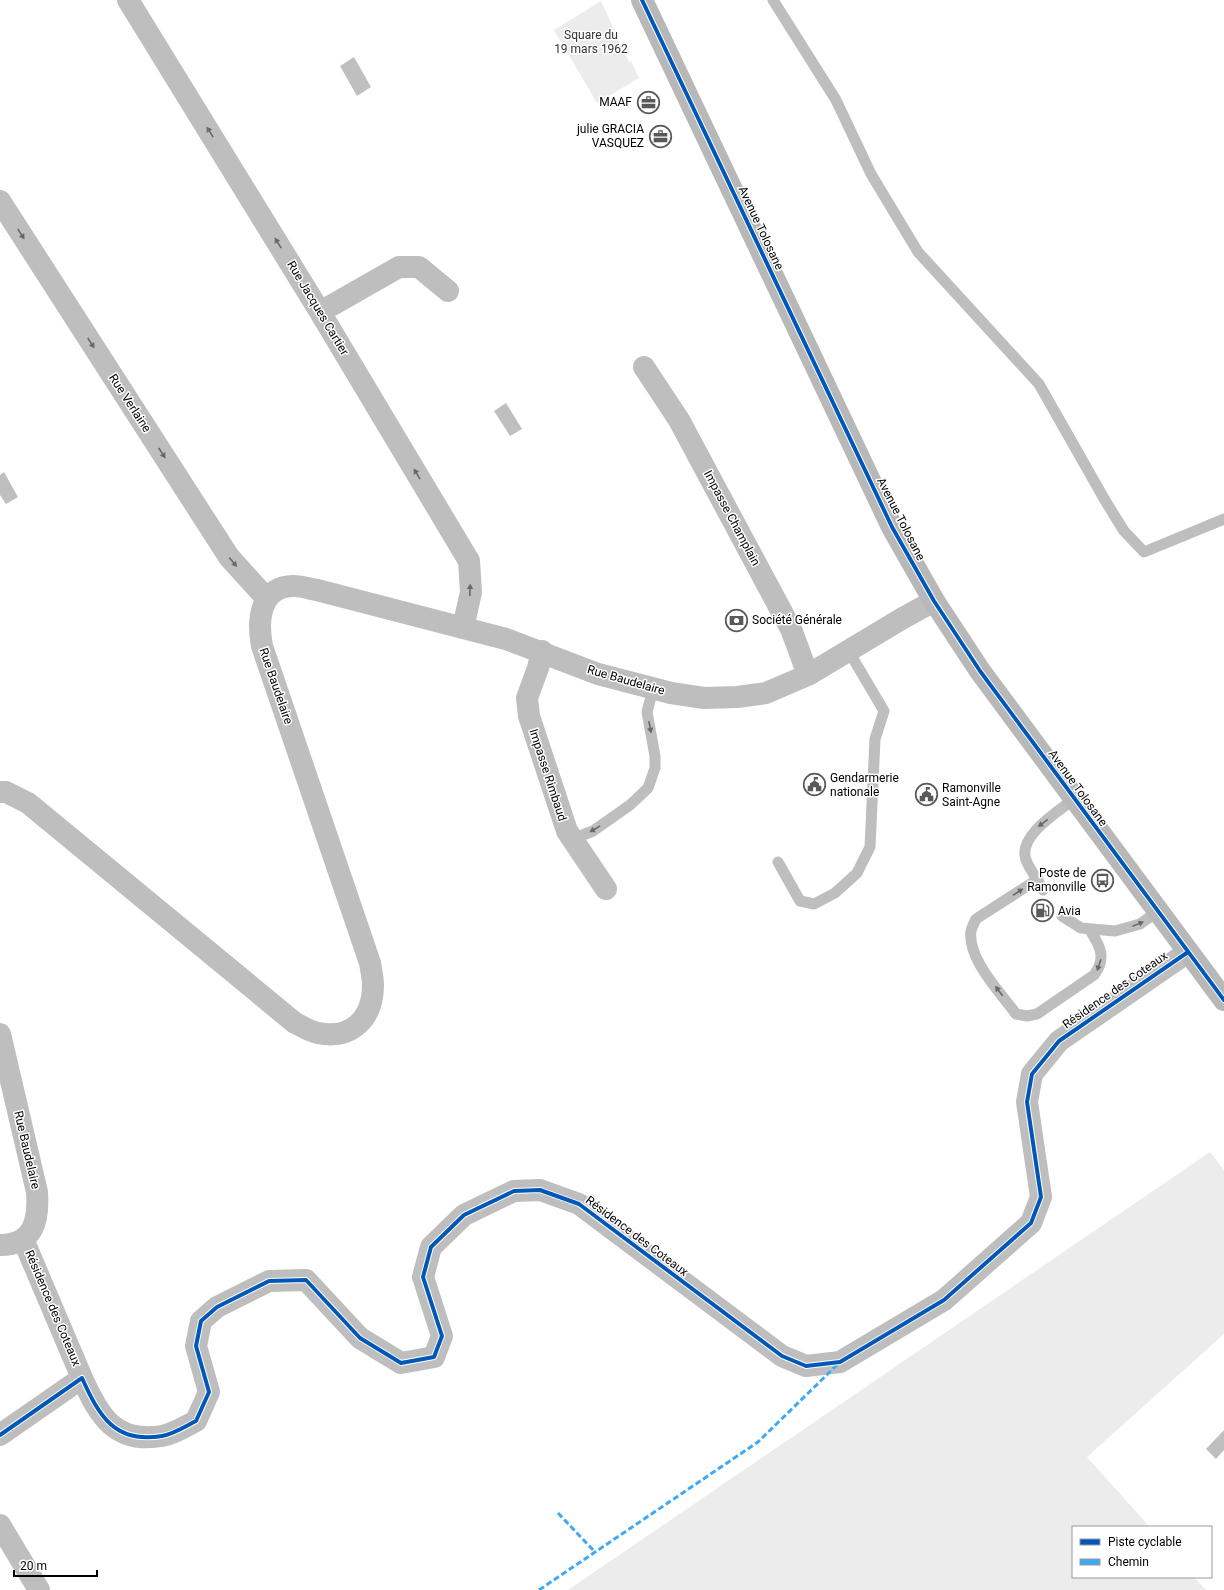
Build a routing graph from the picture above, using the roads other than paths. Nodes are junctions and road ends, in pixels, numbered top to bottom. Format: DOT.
graph roads {
  1 [pos="128,0"];
  2 [pos="642,0"];
  3 [pos="773,0"];
  4 [pos="0,201"];
  5 [pos="448,291"];
  6 [pos="320,312"];
  7 [pos="644,367"];
  8 [pos="1224,518"];
  9 [pos="267,598"];
  10 [pos="934,601"];
  11 [pos="462,628"];
  12 [pos="848,650"];
  13 [pos="542,651"];
  14 [pos="808,675"];
  15 [pos="653,689"];
  16 [pos="0,792"];
  17 [pos="1074,799"];
  18 [pos="572,839"];
  19 [pos="778,862"];
  20 [pos="1038,879"];
  21 [pos="606,889"];
  22 [pos="1044,890"];
  23 [pos="1157,912"];
  24 [pos="1062,916"];
  25 [pos="1090,930"];
  26 [pos="1188,952"];
  27 [pos="1224,1000"];
  28 [pos="0,1034"];
  29 [pos="23,1239"];
  30 [pos="0,1245"];
  31 [pos="82,1378"];
  32 [pos="0,1435"];
  33 [pos="0,1525"];
  34 [pos="40,1590"];
  6 -- 1 [label="street, Rue Jacques Cartier, one-way"];
  2 -- 10 [label="main road, Avenue Tolosane"];
  3 -- 8 [label="lane"];
  4 -- 9 [label="street, Rue Verlaine, one-way"];
  5 -- 6 [label="street"];
  11 -- 6 [label="street, Rue Jacques Cartier, one-way"];
  7 -- 14 [label="street, Impasse Champlain"];
  9 -- 11 [label="street, Rue Baudelaire"];
  9 -- 16 [label="street, Rue Baudelaire"];
  10 -- 12 [label="street, Rue Baudelaire"];
  10 -- 17 [label="main road, Avenue Tolosane"];
  11 -- 13 [label="street, Rue Baudelaire"];
  12 -- 14 [label="street, Rue Baudelaire"];
  12 -- 19 [label="lane"];
  13 -- 15 [label="street, Rue Baudelaire"];
  13 -- 18 [label="street, Impasse Rimbaud"];
  14 -- 15 [label="street, Rue Baudelaire"];
  15 -- 18 [label="lane, one-way"];
  17 -- 20 [label="lane, one-way"];
  17 -- 23 [label="main road, Avenue Tolosane"];
  18 -- 21 [label="street, Impasse Rimbaud"];
  20 -- 22 [label="lane"];
  25 -- 20 [label="lane, one-way"];
  25 -- 23 [label="lane, one-way"];
  23 -- 26 [label="main road, Avenue Tolosane"];
  24 -- 25 [label="lane"];
  26 -- 27 [label="main road, Avenue Tolosane"];
  26 -- 31 [label="street, Résidence des Coteaux"];
  28 -- 29 [label="street, Rue Baudelaire"];
  29 -- 30 [label="street"];
  29 -- 31 [label="street, Résidence des Coteaux"];
  31 -- 32 [label="street, Résidence des Coteaux"];
  33 -- 34 [label="street"];
}
